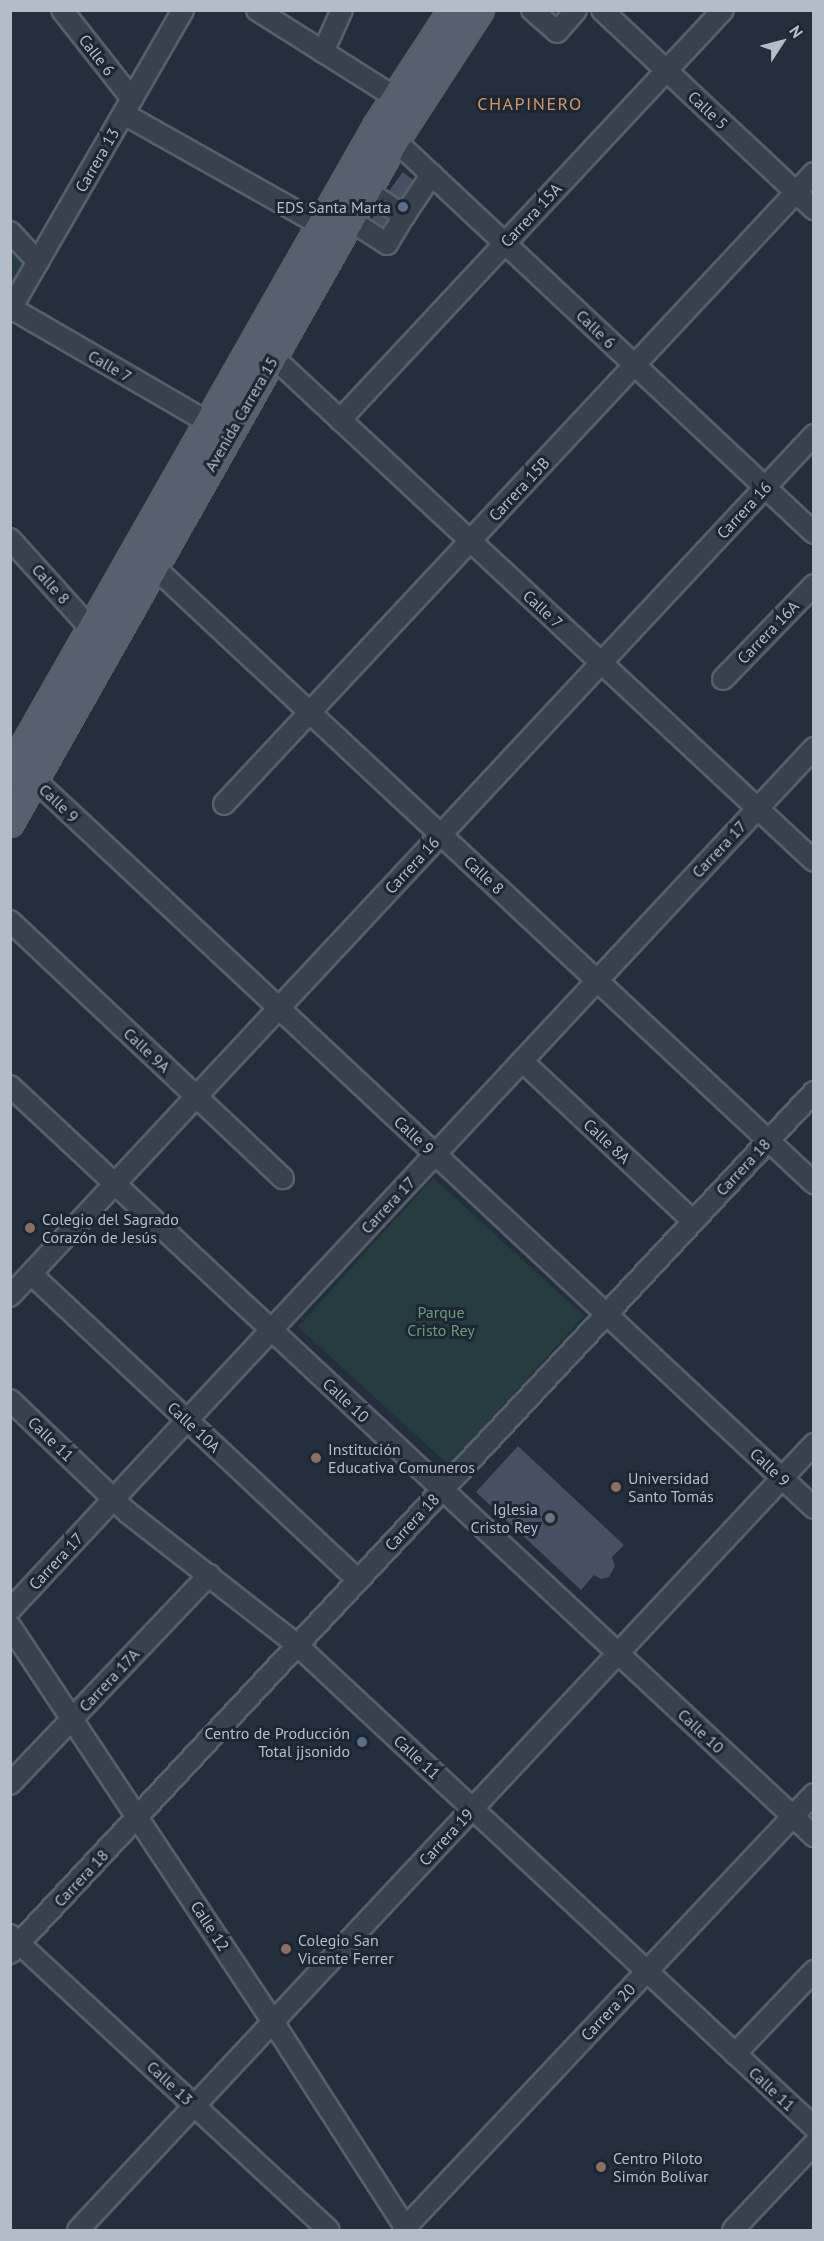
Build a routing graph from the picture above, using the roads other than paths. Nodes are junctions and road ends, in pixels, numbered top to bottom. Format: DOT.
graph roads {
  1 [pos="62,10"];
  2 [pos="183,10"];
  3 [pos="257,10"];
  4 [pos="342,10"];
  5 [pos="453,10"];
  6 [pos="480,10"];
  7 [pos="532,10"];
  8 [pos="576,10"];
  9 [pos="602,10"];
  10 [pos="723,10"];
  11 [pos="323,52"];
  12 [pos="667,71"];
  13 [pos="396,98"];
  14 [pos="128,107"];
  15 [pos="387,133"];
  16 [pos="813,173"];
  17 [pos="432,174"];
  18 [pos="367,191"];
  19 [pos="796,192"];
  20 [pos="813,208"];
  21 [pos="404,216"];
  22 [pos="350,220"];
  23 [pos="321,225"];
  24 [pos="10,232"];
  25 [pos="506,243"];
  26 [pos="38,262"];
  27 [pos="11,309"];
  28 [pos="273,357"];
  29 [pos="634,365"];
  30 [pos="340,420"];
  31 [pos="208,423"];
  32 [pos="813,435"];
  33 [pos="765,488"];
  34 [pos="813,533"];
  35 [pos="10,539"];
  36 [pos="470,541"];
  37 [pos="154,567"];
  38 [pos="813,585"];
  39 [pos="91,629"];
  40 [pos="601,663"];
  41 [pos="723,679"];
  42 [pos="309,713"];
  43 [pos="813,748"];
  44 [pos="20,771"];
  45 [pos="224,804"];
  46 [pos="757,809"];
  47 [pos="10,823"];
  48 [pos="440,835"];
  49 [pos="813,861"];
  50 [pos="10,921"];
  51 [pos="596,981"];
  52 [pos="279,1008"];
  53 [pos="522,1061"];
  54 [pos="10,1086"];
  55 [pos="813,1092"];
  56 [pos="197,1096"];
  57 [pos="768,1141"];
  58 [pos="435,1154"];
  59 [pos="284,1178"];
  60 [pos="813,1183"];
  61 [pos="115,1184"];
  62 [pos="693,1221"];
  63 [pos="31,1274"];
  64 [pos="10,1296"];
  65 [pos="606,1314"];
  66 [pos="271,1330"];
  67 [pos="10,1400"];
  68 [pos="187,1420"];
  69 [pos="813,1444"];
  70 [pos="782,1478"];
  71 [pos="442,1490"];
  72 [pos="114,1499"];
  73 [pos="813,1508"];
  74 [pos="208,1575"];
  75 [pos="358,1580"];
  76 [pos="10,1610"];
  77 [pos="10,1626"];
  78 [pos="297,1645"];
  79 [pos="618,1653"];
  80 [pos="73,1718"];
  81 [pos="10,1784"];
  82 [pos="813,1794"];
  83 [pos="472,1809"];
  84 [pos="792,1816"];
  85 [pos="138,1817"];
  86 [pos="813,1836"];
  87 [pos="14,1944"];
  88 [pos="646,1971"];
  89 [pos="813,1971"];
  90 [pos="273,2022"];
  91 [pos="735,2054"];
  92 [pos="194,2106"];
  93 [pos="813,2127"];
  94 [pos="813,2144"];
  95 [pos="78,2230"];
  96 [pos="329,2230"];
  97 [pos="405,2230"];
  98 [pos="733,2230"];
  1 -- 14 [label="street, Calle 6"];
  2 -- 14 [label="street, Carrera 13"];
  3 -- 11 [label="street"];
  4 -- 11 [label="street"];
  5 -- 13 [label="main road, Avenida Carrera 15"];
  6 -- 15 [label="main road, Avenida Carrera 15"];
  7 -- 8 [label="street"];
  9 -- 12 [label="street, Calle 5"];
  10 -- 12 [label="street, Carrera 15A"];
  11 -- 13 [label="street"];
  12 -- 19 [label="street, Calle 5"];
  12 -- 25 [label="street, Carrera 15A"];
  13 -- 15 [label="main road, Avenida Carrera 15"];
  14 -- 23 [label="street, Calle 6"];
  14 -- 26 [label="street, Carrera 13"];
  15 -- 17 [label="street, Calle 6"];
  15 -- 18 [label="main road, Avenida Carrera 15"];
  15 -- 23 [label="main road, Avenida Carrera 15"];
  16 -- 19 [label="street, Carrera 15B"];
  17 -- 21 [label="street"];
  17 -- 25 [label="street, Calle 6"];
  18 -- 21 [label="street"];
  18 -- 22 [label="main road, Avenida Carrera 15"];
  19 -- 20 [label="street, Calle 5"];
  19 -- 29 [label="street, Carrera 15B"];
  21 -- 22 [label="street"];
  22 -- 28 [label="main road, Avenida Carrera 15"];
  23 -- 31 [label="main road, Avenida Carrera 15"];
  24 -- 26 [label="street"];
  25 -- 29 [label="street, Calle 6"];
  25 -- 30 [label="street, Carrera 15A"];
  26 -- 27 [label="street, Carrera 13"];
  27 -- 31 [label="street, Calle 7"];
  28 -- 30 [label="street, Calle 7"];
  28 -- 37 [label="main road, Avenida Carrera 15"];
  29 -- 33 [label="street, Calle 6"];
  29 -- 36 [label="street, Carrera 15B"];
  30 -- 36 [label="street, Calle 7"];
  31 -- 39 [label="main road, Avenida Carrera 15"];
  32 -- 33 [label="street, Carrera 16"];
  33 -- 34 [label="street, Calle 6"];
  33 -- 40 [label="street, Carrera 16"];
  35 -- 39 [label="street, Calle 8"];
  36 -- 40 [label="street, Calle 7"];
  36 -- 42 [label="street, Carrera 15B"];
  37 -- 42 [label="street, Calle 8"];
  37 -- 44 [label="main road, Avenida Carrera 15"];
  38 -- 41 [label="street, Carrera 16A"];
  39 -- 44 [label="main road, Avenida Carrera 15"];
  40 -- 46 [label="street, Calle 7"];
  40 -- 48 [label="street, Carrera 16"];
  42 -- 45 [label="street, Carrera 15B"];
  42 -- 48 [label="street, Calle 8"];
  43 -- 46 [label="street, Carrera 17"];
  44 -- 47 [label="main road, Avenida Carrera 15"];
  44 -- 52 [label="street, Calle 9"];
  46 -- 49 [label="street, Calle 7"];
  46 -- 51 [label="street, Carrera 17"];
  48 -- 51 [label="street, Calle 8"];
  48 -- 52 [label="street, Carrera 16"];
  50 -- 56 [label="street, Calle 9A"];
  51 -- 53 [label="street, Carrera 17"];
  51 -- 57 [label="street, Calle 8"];
  52 -- 56 [label="street, Carrera 16"];
  52 -- 58 [label="street, Calle 9"];
  53 -- 58 [label="street, Carrera 17"];
  53 -- 62 [label="street, Calle 8A"];
  54 -- 61 [label="street, Calle 10"];
  55 -- 57 [label="street, Carrera 18"];
  56 -- 59 [label="street, Calle 9A"];
  56 -- 61 [label="street, Carrera 16"];
  57 -- 60 [label="street, Calle 8"];
  57 -- 62 [label="street, Carrera 18"];
  58 -- 65 [label="street, Calle 9"];
  58 -- 66 [label="street, Carrera 17"];
  61 -- 63 [label="street, Carrera 16"];
  61 -- 66 [label="street, Calle 10"];
  62 -- 65 [label="street, Carrera 18"];
  63 -- 64 [label="street, Carrera 16"];
  63 -- 68 [label="street, Calle 10A"];
  65 -- 70 [label="street, Calle 9"];
  65 -- 71 [label="street, Carrera 18"];
  66 -- 68 [label="street, Carrera 17"];
  66 -- 71 [label="street, Calle 10"];
  67 -- 72 [label="street, Calle 11"];
  68 -- 72 [label="street, Carrera 17"];
  68 -- 75 [label="street, Calle 10A"];
  69 -- 70 [label="street, Carrera 19"];
  70 -- 73 [label="street, Calle 9"];
  70 -- 79 [label="street, Carrera 19"];
  71 -- 75 [label="street, Carrera 18"];
  71 -- 79 [label="street, Calle 10"];
  72 -- 74 [label="street, Calle 11"];
  72 -- 76 [label="street, Carrera 17"];
  74 -- 78 [label="street, Calle 11"];
  74 -- 80 [label="street, Carrera 17A"];
  75 -- 78 [label="street, Carrera 18"];
  77 -- 80 [label="street, Calle 12"];
  78 -- 83 [label="street, Calle 11"];
  78 -- 85 [label="street, Carrera 18"];
  79 -- 83 [label="street, Carrera 19"];
  79 -- 84 [label="street, Calle 10"];
  80 -- 81 [label="street, Carrera 17A"];
  80 -- 85 [label="street, Calle 12"];
  82 -- 84 [label="street, Carrera 20"];
  83 -- 88 [label="street, Calle 11"];
  83 -- 90 [label="street, Carrera 19"];
  84 -- 86 [label="street, Calle 10"];
  84 -- 88 [label="street, Carrera 20"];
  85 -- 87 [label="street, Carrera 18"];
  85 -- 90 [label="street, Calle 12"];
  87 -- 92 [label="street, Calle 13"];
  88 -- 91 [label="street, Calle 11"];
  88 -- 97 [label="street, Carrera 20"];
  89 -- 91 [label="street"];
  90 -- 92 [label="street, Carrera 19"];
  90 -- 97 [label="street, Calle 12"];
  91 -- 93 [label="street, Calle 11"];
  92 -- 95 [label="street, Carrera 19"];
  92 -- 96 [label="street, Calle 13"];
  94 -- 98 [label="street"];
}
